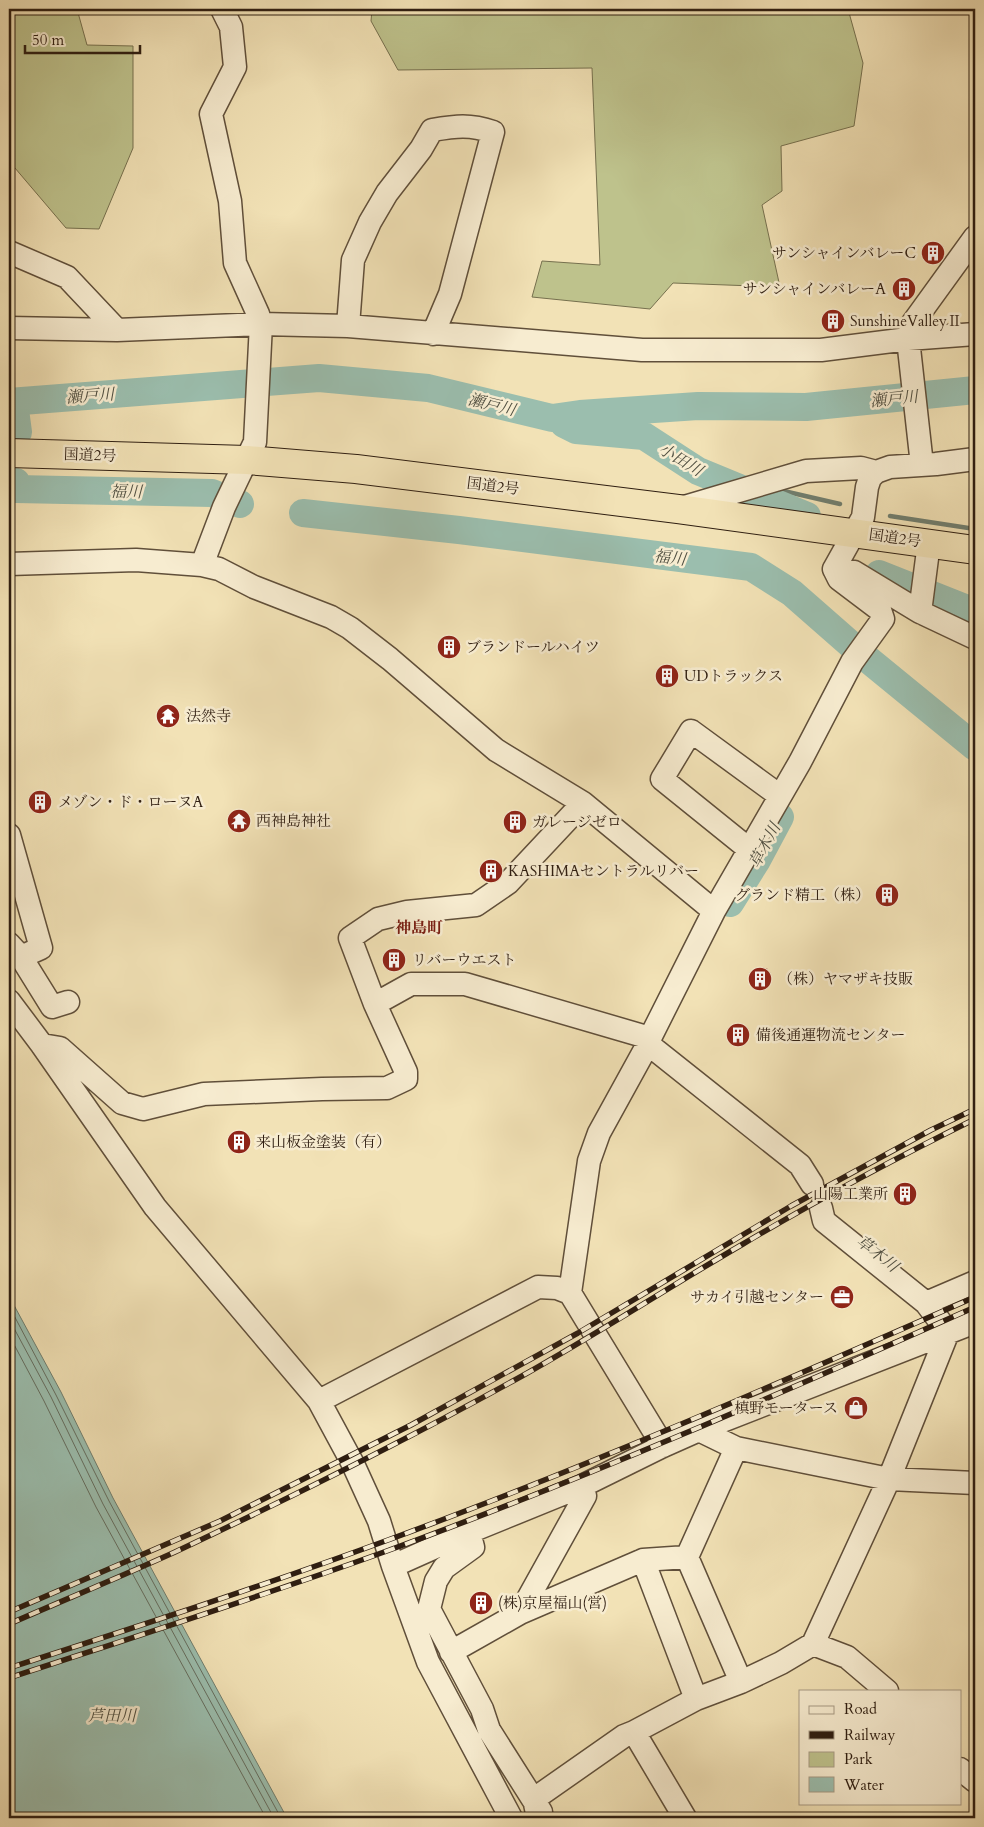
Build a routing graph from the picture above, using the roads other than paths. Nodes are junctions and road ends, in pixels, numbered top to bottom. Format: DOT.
graph roads {
  1 [pos="222,9"];
  2 [pos="975,237"];
  3 [pos="9,252"];
  4 [pos="348,326"];
  5 [pos="9,328"];
  6 [pos="261,329"];
  7 [pos="117,330"];
  8 [pos="433,334"];
  9 [pos="975,334"];
  10 [pos="909,342"];
  11 [pos="9,453"];
  12 [pos="921,457"];
  13 [pos="975,459"];
  14 [pos="9,472"];
  15 [pos="876,472"];
  16 [pos="239,475"];
  17 [pos="678,509"];
  18 [pos="844,550"];
  19 [pos="975,550"];
  20 [pos="926,561"];
  21 [pos="9,564"];
  22 [pos="202,565"];
  23 [pos="975,567"];
  24 [pos="921,608"];
  25 [pos="975,638"];
  26 [pos="780,796"];
  27 [pos="583,803"];
  28 [pos="9,835"];
  29 [pos="750,850"];
  30 [pos="714,911"];
  31 [pos="13,950"];
  32 [pos="9,1001"];
  33 [pos="68,1002"];
  34 [pos="375,1004"];
  35 [pos="649,1041"];
  36 [pos="42,1045"];
  37 [pos="812,1184"];
  38 [pos="821,1208"];
  39 [pos="975,1282"];
  40 [pos="570,1293"];
  41 [pos="926,1303"];
  42 [pos="975,1322"];
  43 [pos="948,1332"];
  44 [pos="319,1402"];
  45 [pos="699,1430"];
  46 [pos="663,1446"];
  47 [pos="736,1448"];
  48 [pos="889,1479"];
  49 [pos="975,1483"];
  50 [pos="582,1486"];
  51 [pos="469,1532"];
  52 [pos="687,1557"];
  53 [pos="642,1560"];
  54 [pos="393,1566"];
  55 [pos="520,1613"];
  56 [pos="814,1644"];
  57 [pos="451,1652"];
  58 [pos="428,1662"];
  59 [pos="741,1682"];
  60 [pos="886,1690"];
  61 [pos="696,1699"];
  62 [pos="489,1730"];
  63 [pos="634,1732"];
  64 [pos="962,1771"];
  65 [pos="975,1781"];
  66 [pos="539,1812"];
  67 [pos="511,1818"];
  68 [pos="685,1818"];
  1 -- 6 [label="street"];
  2 -- 10 [label="street"];
  3 -- 7 [label="street"];
  4 -- 6 [label="street"];
  4 -- 8 [label="street"];
  4 -- 8 [label="street"];
  5 -- 7 [label="street"];
  6 -- 7 [label="street"];
  6 -- 16 [label="street"];
  8 -- 10 [label="street"];
  9 -- 10 [label="street"];
  10 -- 12 [label="street"];
  11 -- 16 [label="highway, 国道2号"];
  12 -- 13 [label="street"];
  12 -- 15 [label="street"];
  14 -- 16 [label="highway, 国道2号"];
  15 -- 17 [label="street"];
  15 -- 18 [label="street"];
  16 -- 17 [label="highway, 国道2号"];
  16 -- 18 [label="highway, 国道2号"];
  16 -- 22 [label="street"];
  17 -- 18 [label="highway, 国道2号"];
  18 -- 20 [label="highway, 国道2号"];
  18 -- 24 [label="street"];
  18 -- 26 [label="street"];
  19 -- 20 [label="highway, 国道2号"];
  20 -- 23 [label="highway, 国道2号"];
  20 -- 24 [label="street"];
  21 -- 22 [label="street"];
  22 -- 27 [label="street"];
  24 -- 25 [label="street"];
  26 -- 29 [label="street"];
  26 -- 29 [label="street"];
  27 -- 30 [label="street"];
  27 -- 34 [label="street"];
  28 -- 31 [label="street"];
  29 -- 30 [label="street"];
  30 -- 35 [label="street"];
  31 -- 33 [label="street"];
  32 -- 36 [label="street"];
  34 -- 35 [label="street"];
  34 -- 36 [label="street"];
  35 -- 37 [label="street"];
  35 -- 40 [label="street"];
  36 -- 44 [label="street"];
  38 -- 41 [label="street"];
  39 -- 41 [label="street"];
  40 -- 44 [label="street"];
  40 -- 46 [label="street"];
  41 -- 43 [label="street"];
  42 -- 43 [label="street"];
  43 -- 45 [label="street"];
  43 -- 48 [label="street"];
  44 -- 54 [label="street"];
  45 -- 46 [label="street"];
  45 -- 47 [label="street"];
  46 -- 50 [label="street"];
  47 -- 48 [label="street"];
  47 -- 52 [label="street"];
  48 -- 49 [label="street"];
  48 -- 56 [label="street"];
  50 -- 51 [label="street"];
  50 -- 55 [label="street"];
  51 -- 54 [label="street"];
  51 -- 57 [label="street"];
  52 -- 53 [label="street"];
  52 -- 59 [label="street"];
  53 -- 55 [label="street"];
  53 -- 61 [label="street"];
  54 -- 58 [label="street"];
  55 -- 57 [label="street"];
  56 -- 59 [label="street"];
  56 -- 60 [label="street"];
  57 -- 62 [label="street"];
  58 -- 62 [label="street"];
  58 -- 67 [label="street"];
  59 -- 61 [label="street"];
  61 -- 63 [label="street"];
  62 -- 66 [label="street"];
  63 -- 66 [label="street"];
  63 -- 68 [label="street"];
  64 -- 65 [label="street"];
}
